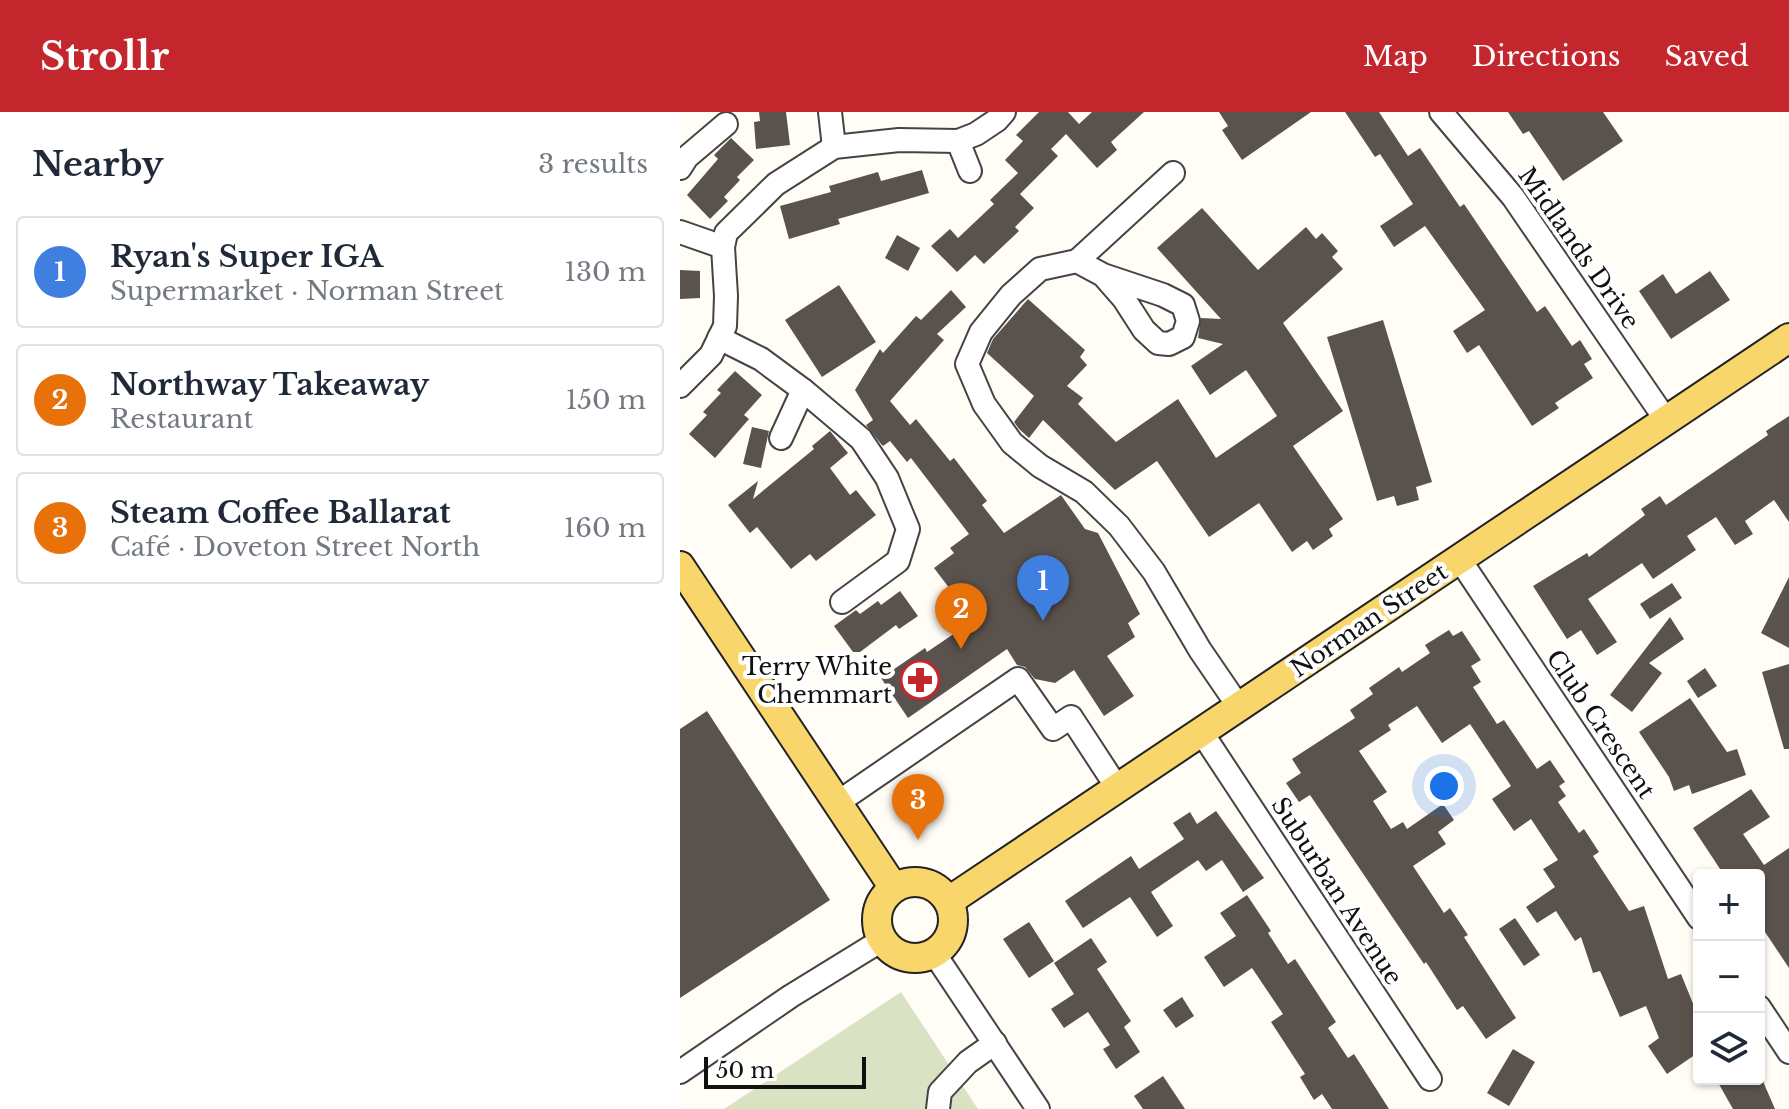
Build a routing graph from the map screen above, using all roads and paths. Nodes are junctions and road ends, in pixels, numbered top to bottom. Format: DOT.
graph roads {
  1 [pos="830,112"];
  2 [pos="1004,112"];
  3 [pos="1441,112"];
  4 [pos="726,124"];
  5 [pos="958,141"];
  6 [pos="834,147"];
  7 [pos="680,168"];
  8 [pos="970,171"];
  9 [pos="1173,173"];
  10 [pos="680,232"];
  11 [pos="723,247"];
  12 [pos="1077,261"];
  13 [pos="1103,275"];
  14 [pos="719,338"];
  15 [pos="1787,343"];
  16 [pos="680,386"];
  17 [pos="803,390"];
  18 [pos="1666,420"];
  19 [pos="781,438"];
  20 [pos="1460,560"];
  21 [pos="680,566"];
  22 [pos="842,602"];
  23 [pos="1239,707"];
  24 [pos="1202,733"];
  25 [pos="1118,789"];
  26 [pos="837,803"];
  27 [pos="894,888"];
  28 [pos="949,901"];
  29 [pos="1693,909"];
  30 [pos="882,940"];
  31 [pos="934,953"];
  32 [pos="1763,1013"];
  33 [pos="995,1043"];
  34 [pos="1789,1052"];
  35 [pos="680,1072"];
  36 [pos="1430,1079"];
  37 [pos="938,1109"];
  38 [pos="1038,1109"];
  1 -- 6 [label="street"];
  2 -- 5 [label="street"];
  3 -- 18 [label="street, Midlands Drive"];
  4 -- 7 [label="street"];
  5 -- 6 [label="street"];
  5 -- 8 [label="street"];
  6 -- 11 [label="street"];
  9 -- 12 [label="street"];
  10 -- 11 [label="street"];
  11 -- 14 [label="street"];
  12 -- 13 [label="street"];
  12 -- 23 [label="street"];
  14 -- 16 [label="street"];
  14 -- 17 [label="street"];
  15 -- 18 [label="main road, Norman Street"];
  17 -- 19 [label="street"];
  17 -- 22 [label="street"];
  18 -- 20 [label="main road, Norman Street"];
  20 -- 23 [label="main road, Norman Street"];
  20 -- 29 [label="street, Club Crescent"];
  21 -- 26 [label="main road"];
  23 -- 24 [label="main road, Norman Street"];
  24 -- 25 [label="main road, Norman Street"];
  24 -- 36 [label="street, Suburban Avenue"];
  25 -- 26 [label="street"];
  25 -- 28 [label="main road, Norman Street"];
  26 -- 27 [label="main road"];
  27 -- 28 [label="main road"];
  27 -- 30 [label="main road"];
  28 -- 31 [label="main road"];
  30 -- 31 [label="main road"];
  30 -- 35 [label="street"];
  31 -- 33 [label="street"];
  32 -- 34 [label="street"];
  33 -- 37 [label="street"];
  33 -- 38 [label="street"];
}
